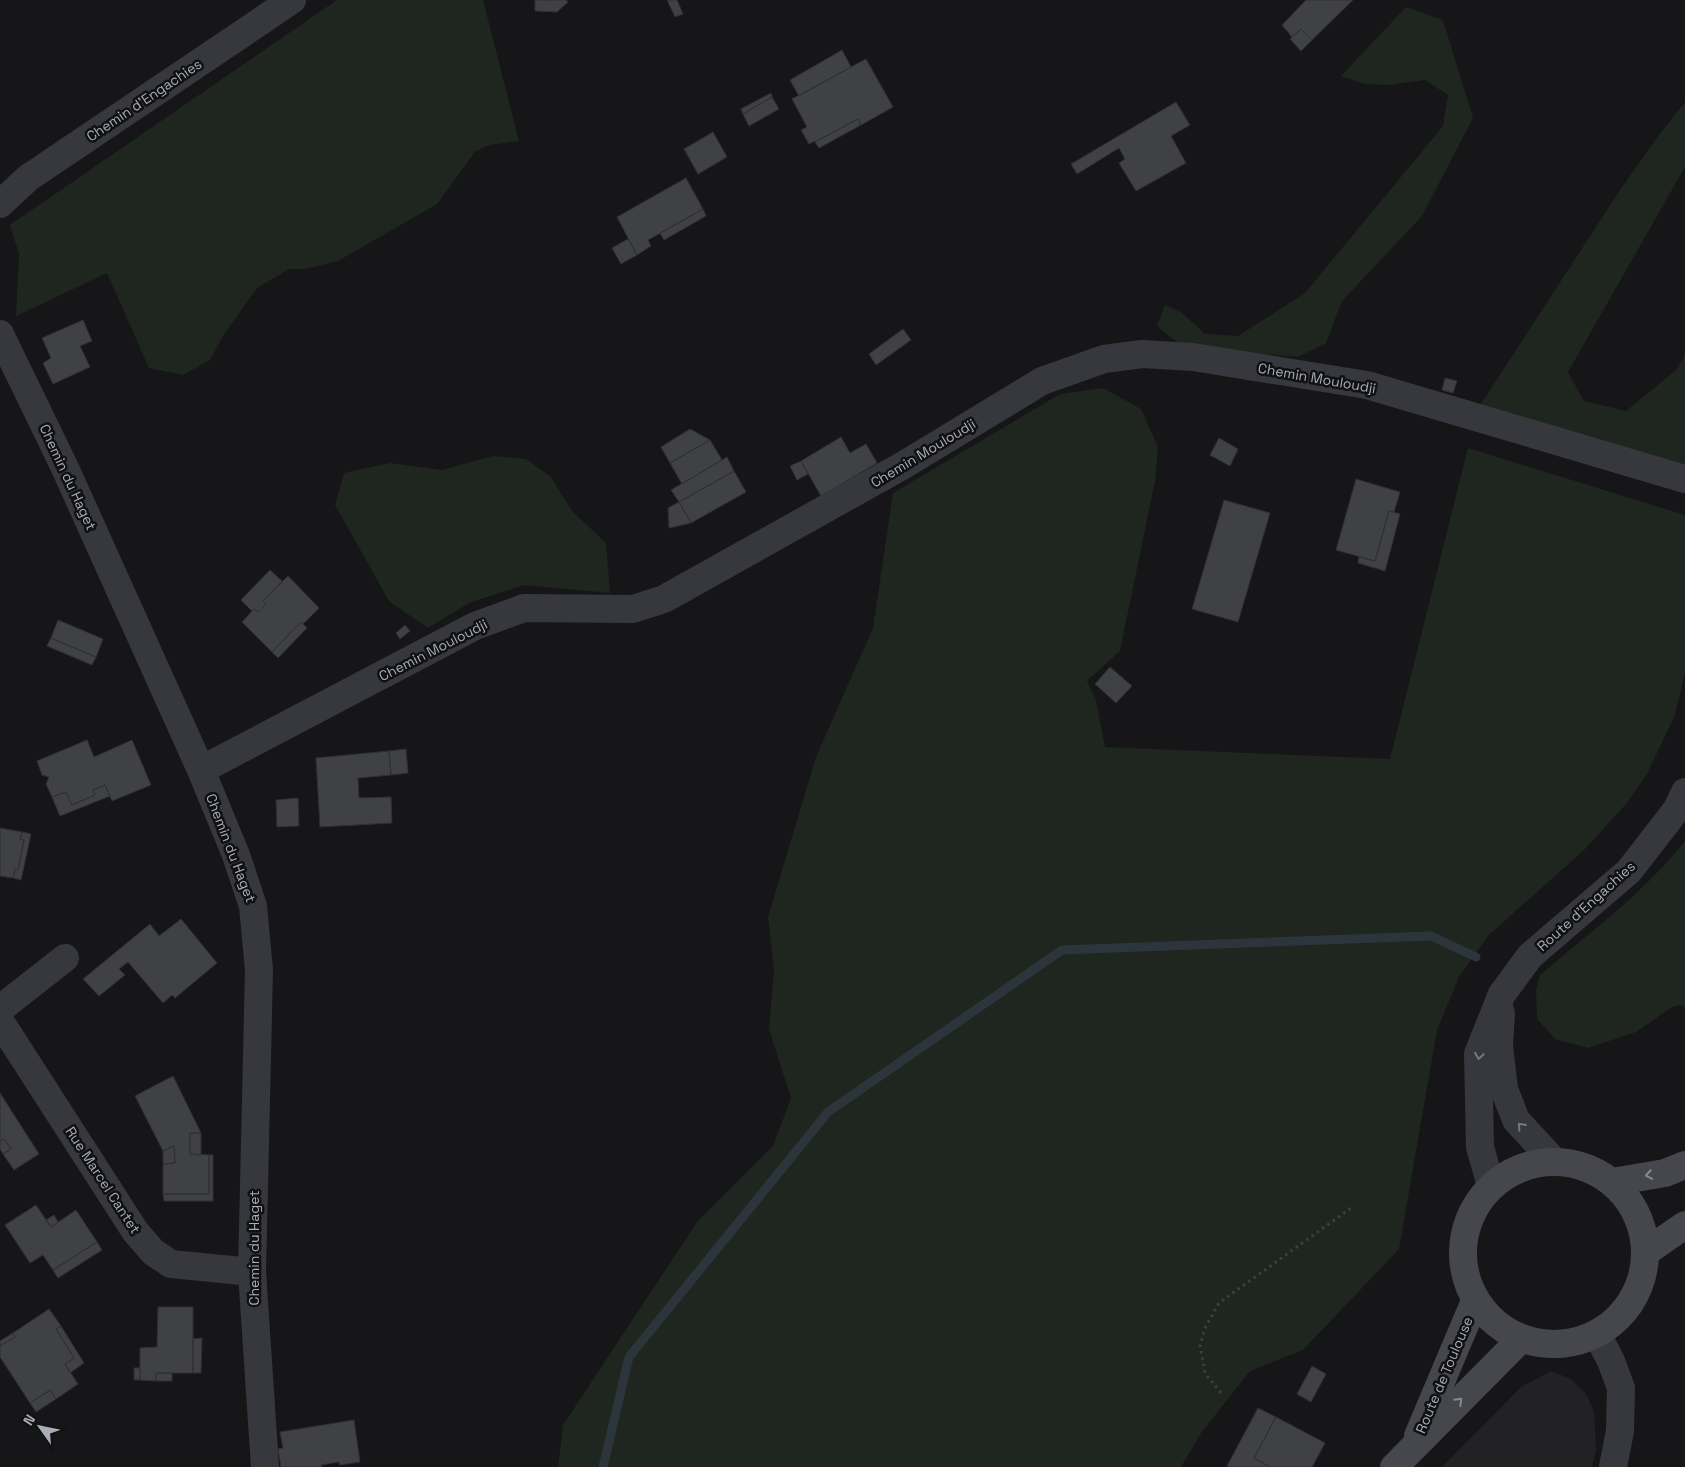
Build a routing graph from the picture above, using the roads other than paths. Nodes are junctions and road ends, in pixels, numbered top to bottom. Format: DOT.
graph roads {
  1 [pos="292,0"];
  2 [pos="0,204"];
  3 [pos="0,334"];
  4 [pos="1685,479"];
  5 [pos="201,770"];
  6 [pos="1685,792"];
  7 [pos="65,958"];
  8 [pos="1502,994"];
  9 [pos="0,1009"];
  10 [pos="0,1021"];
  11 [pos="1554,1161"];
  12 [pos="1685,1166"];
  13 [pos="1612,1182"];
  14 [pos="1491,1186"];
  15 [pos="1685,1225"];
  16 [pos="1646,1252"];
  17 [pos="252,1272"];
  18 [pos="1475,1301"];
  19 [pos="1596,1334"];
  20 [pos="1520,1339"];
  21 [pos="1403,1458"];
  22 [pos="265,1467"];
  23 [pos="1613,1467"];
  1 -- 2 [label="street, Chemin d'Engachies"];
  3 -- 5 [label="street, Chemin du Haget"];
  4 -- 5 [label="street, Chemin Mouloudji"];
  5 -- 17 [label="street, Chemin du Haget"];
  6 -- 8 [label="street, Route d'Engachies"];
  7 -- 9 [label="street"];
  11 -- 8 [label="street, one-way"];
  8 -- 14 [label="street, Route d'Engachies, one-way"];
  10 -- 17 [label="street, Rue Marcel Cantet"];
  11 -- 13 [label="main road"];
  11 -- 14 [label="main road"];
  12 -- 13 [label="main road, one-way"];
  13 -- 16 [label="main road"];
  14 -- 18 [label="main road"];
  15 -- 16 [label="main road"];
  16 -- 19 [label="main road"];
  17 -- 22 [label="street, Chemin du Haget"];
  18 -- 20 [label="main road"];
  18 -- 21 [label="main road, Route de Toulouse"];
  19 -- 20 [label="main road"];
  19 -- 23 [label="street"];
  21 -- 20 [label="main road, Route de Toulouse, one-way"];
}
